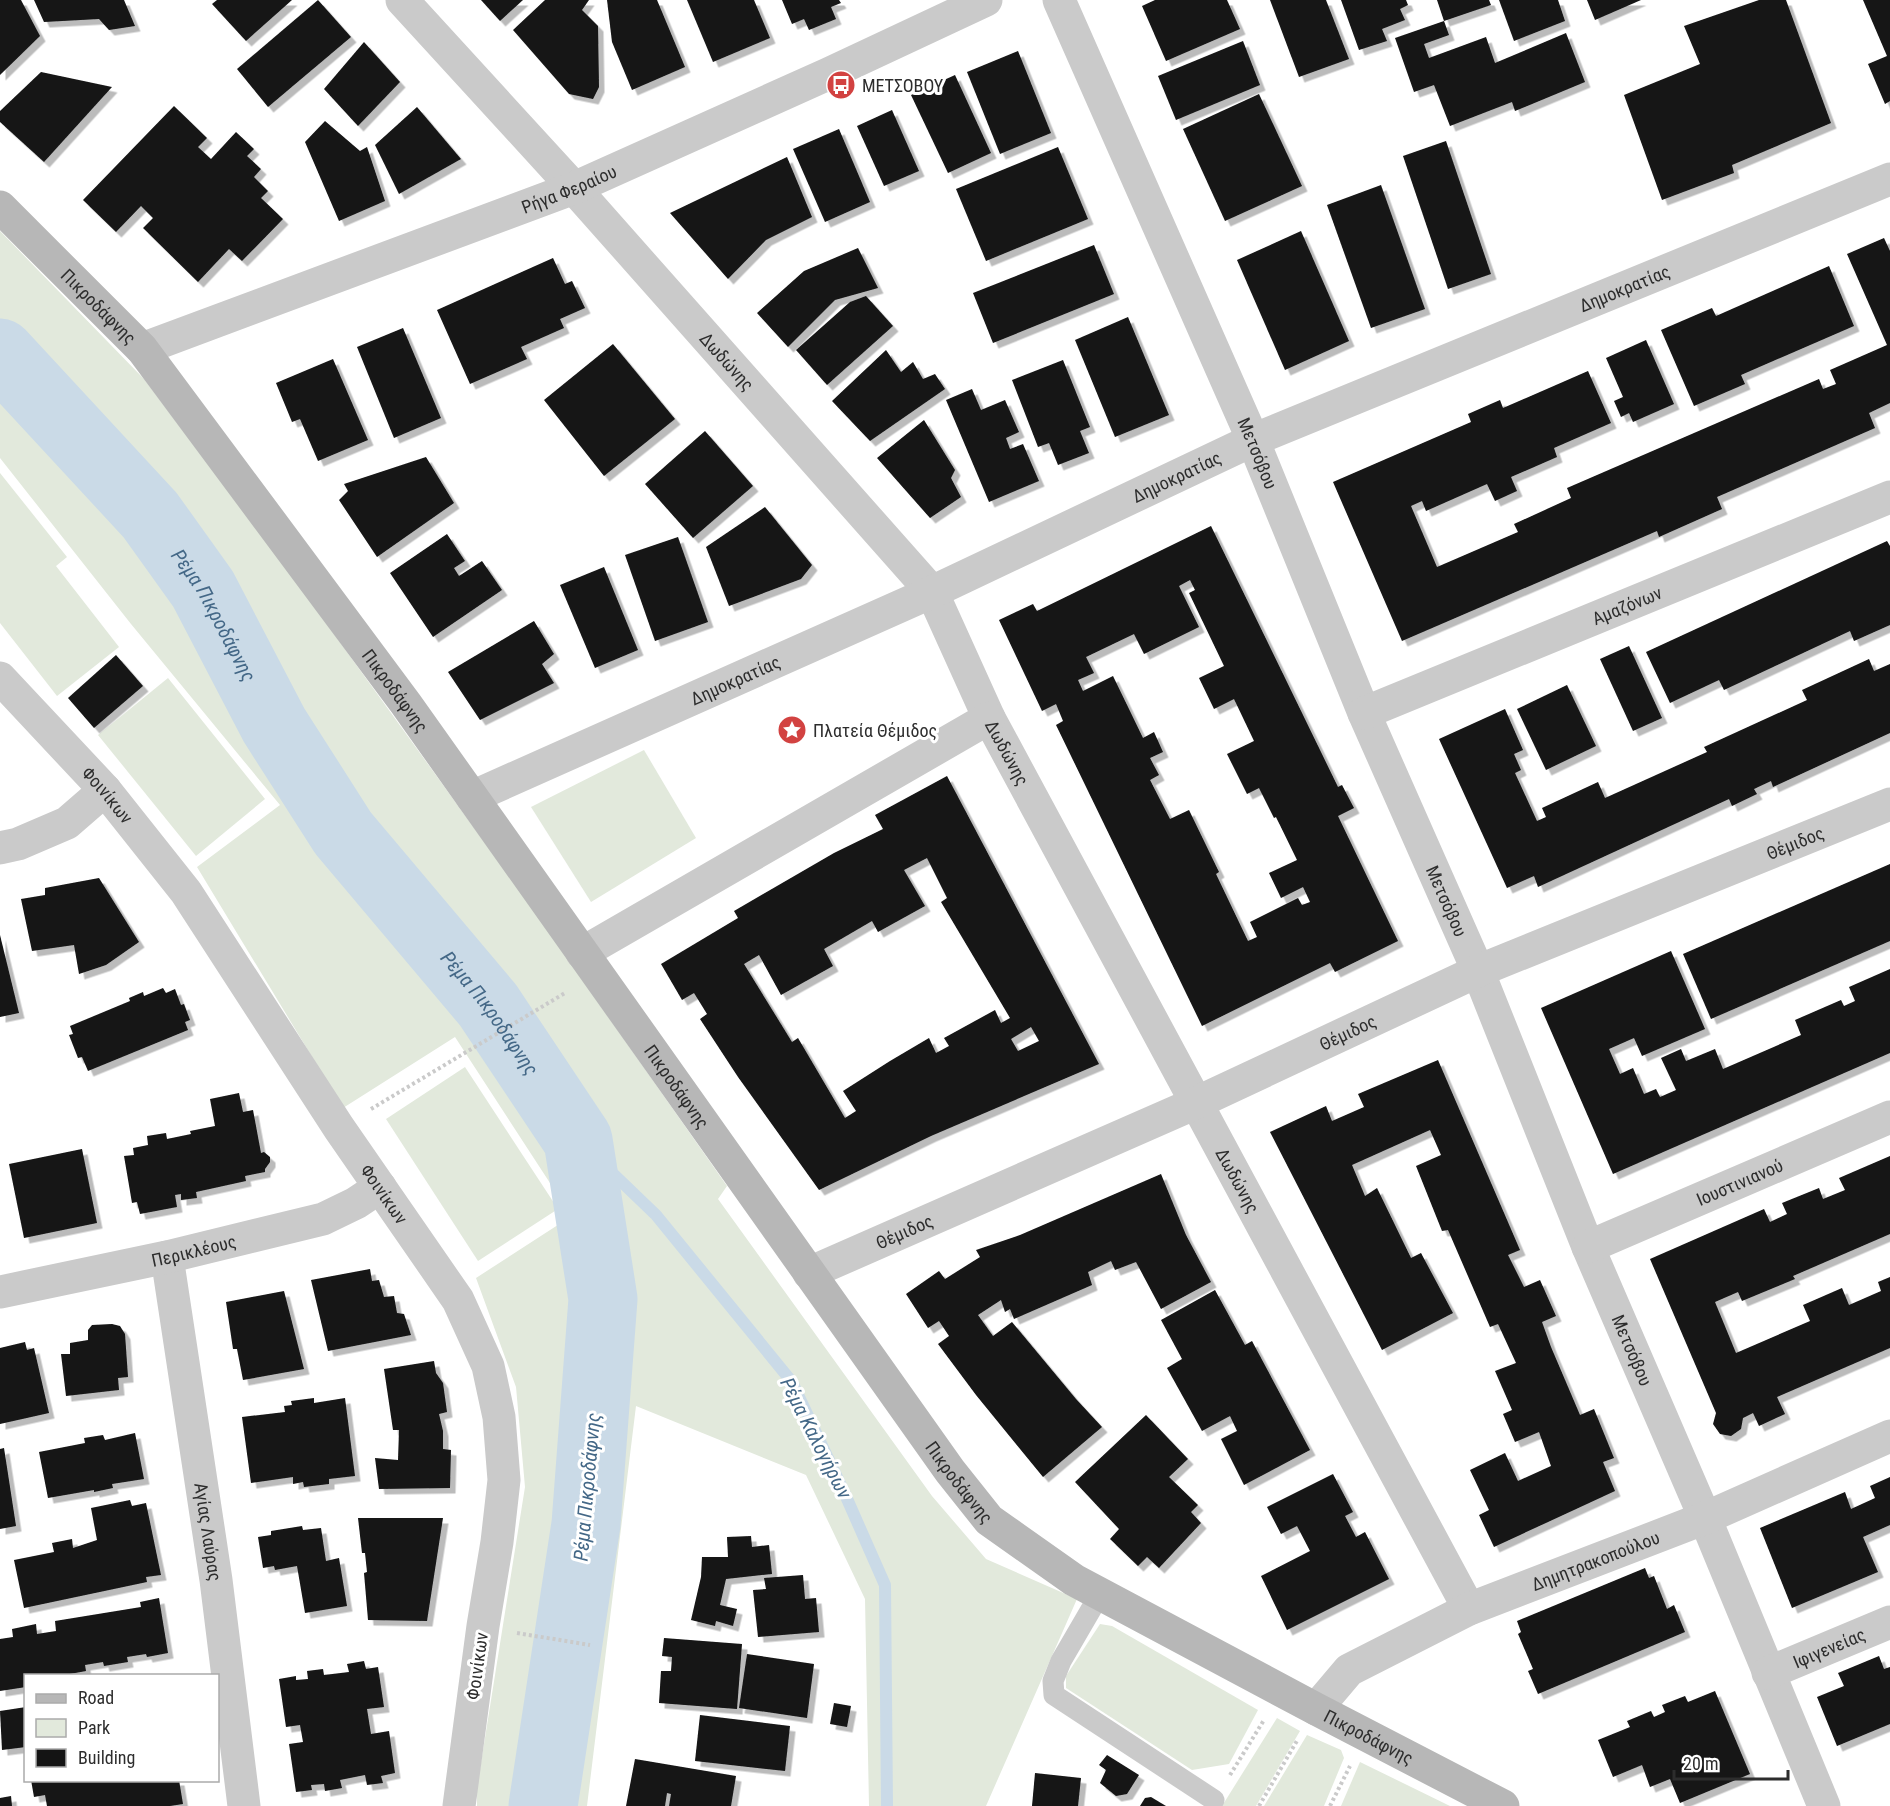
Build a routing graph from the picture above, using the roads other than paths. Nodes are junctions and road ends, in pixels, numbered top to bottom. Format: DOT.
graph roads {
  1 [pos="402,0"];
  2 [pos="986,0"];
  3 [pos="1059,0"];
  4 [pos="1890,179"];
  5 [pos="574,188"];
  6 [pos="0,207"];
  7 [pos="142,349"];
  8 [pos="1253,440"];
  9 [pos="1890,497"];
  10 [pos="932,592"];
  11 [pos="0,678"];
  12 [pos="1364,714"];
  13 [pos="989,718"];
  14 [pos="105,790"];
  15 [pos="472,797"];
  16 [pos="1890,804"];
  17 [pos="0,848"];
  18 [pos="582,953"];
  19 [pos="1478,971"];
  20 [pos="1196,1103"];
  21 [pos="1890,1117"];
  22 [pos="380,1186"];
  23 [pos="1588,1247"];
  24 [pos="167,1257"];
  25 [pos="809,1273"];
  26 [pos="0,1292"];
  27 [pos="1890,1436"];
  28 [pos="1705,1518"];
  29 [pos="1100,1594"];
  30 [pos="1469,1609"];
  31 [pos="1890,1622"];
  32 [pos="1768,1673"];
  33 [pos="1316,1710"];
  34 [pos="1214,1800"];
  35 [pos="1495,1804"];
  36 [pos="244,1806"];
  37 [pos="459,1806"];
  38 [pos="1824,1806"];
  1 -- 5 [label="street, Δωδώνης"];
  2 -- 5 [label="street, Ρήγα Φεραίου"];
  3 -- 8 [label="street, Μετσόβου"];
  4 -- 8 [label="street, Δημοκρατίας"];
  5 -- 7 [label="street, Ρήγα Φεραίου"];
  5 -- 10 [label="street, Δωδώνης"];
  6 -- 7 [label="street, Πικροδάφνης"];
  7 -- 15 [label="street, Πικροδάφνης"];
  8 -- 10 [label="street, Δημοκρατίας"];
  8 -- 12 [label="street, Μετσόβου"];
  9 -- 12 [label="street, Αμαζόνων"];
  10 -- 13 [label="street, Δωδώνης"];
  10 -- 15 [label="street, Δημοκρατίας"];
  11 -- 14 [label="street, Φοινίκων"];
  12 -- 19 [label="street, Μετσόβου"];
  13 -- 18 [label="street"];
  13 -- 20 [label="street, Δωδώνης"];
  14 -- 17 [label="street"];
  14 -- 22 [label="street, Φοινίκων"];
  15 -- 18 [label="street, Πικροδάφνης"];
  16 -- 19 [label="street, Θέμιδος"];
  18 -- 25 [label="street, Πικροδάφνης"];
  19 -- 20 [label="street, Θέμιδος"];
  19 -- 23 [label="street, Μετσόβου"];
  20 -- 25 [label="street, Θέμιδος"];
  20 -- 30 [label="street, Δωδώνης"];
  21 -- 23 [label="street, Ιουστινιανού"];
  22 -- 24 [label="street, Περικλέους"];
  22 -- 37 [label="street, Φοινίκων"];
  23 -- 28 [label="street, Μετσόβου"];
  24 -- 26 [label="street, Περικλέους"];
  24 -- 36 [label="street, Αγίας Λαύρας"];
  25 -- 29 [label="street, Πικροδάφνης"];
  27 -- 28 [label="street, Δημητρακοπούλου"];
  28 -- 30 [label="street, Δημητρακοπούλου"];
  28 -- 32 [label="street, Μετσόβου"];
  29 -- 33 [label="street, Πικροδάφνης"];
  29 -- 34 [label="lane"];
  30 -- 33 [label="street, Δημητρακοπούλου"];
  31 -- 32 [label="street, Ιφιγενείας"];
  32 -- 38 [label="street, Μετσόβου"];
  33 -- 35 [label="street, Πικροδάφνης"];
}
